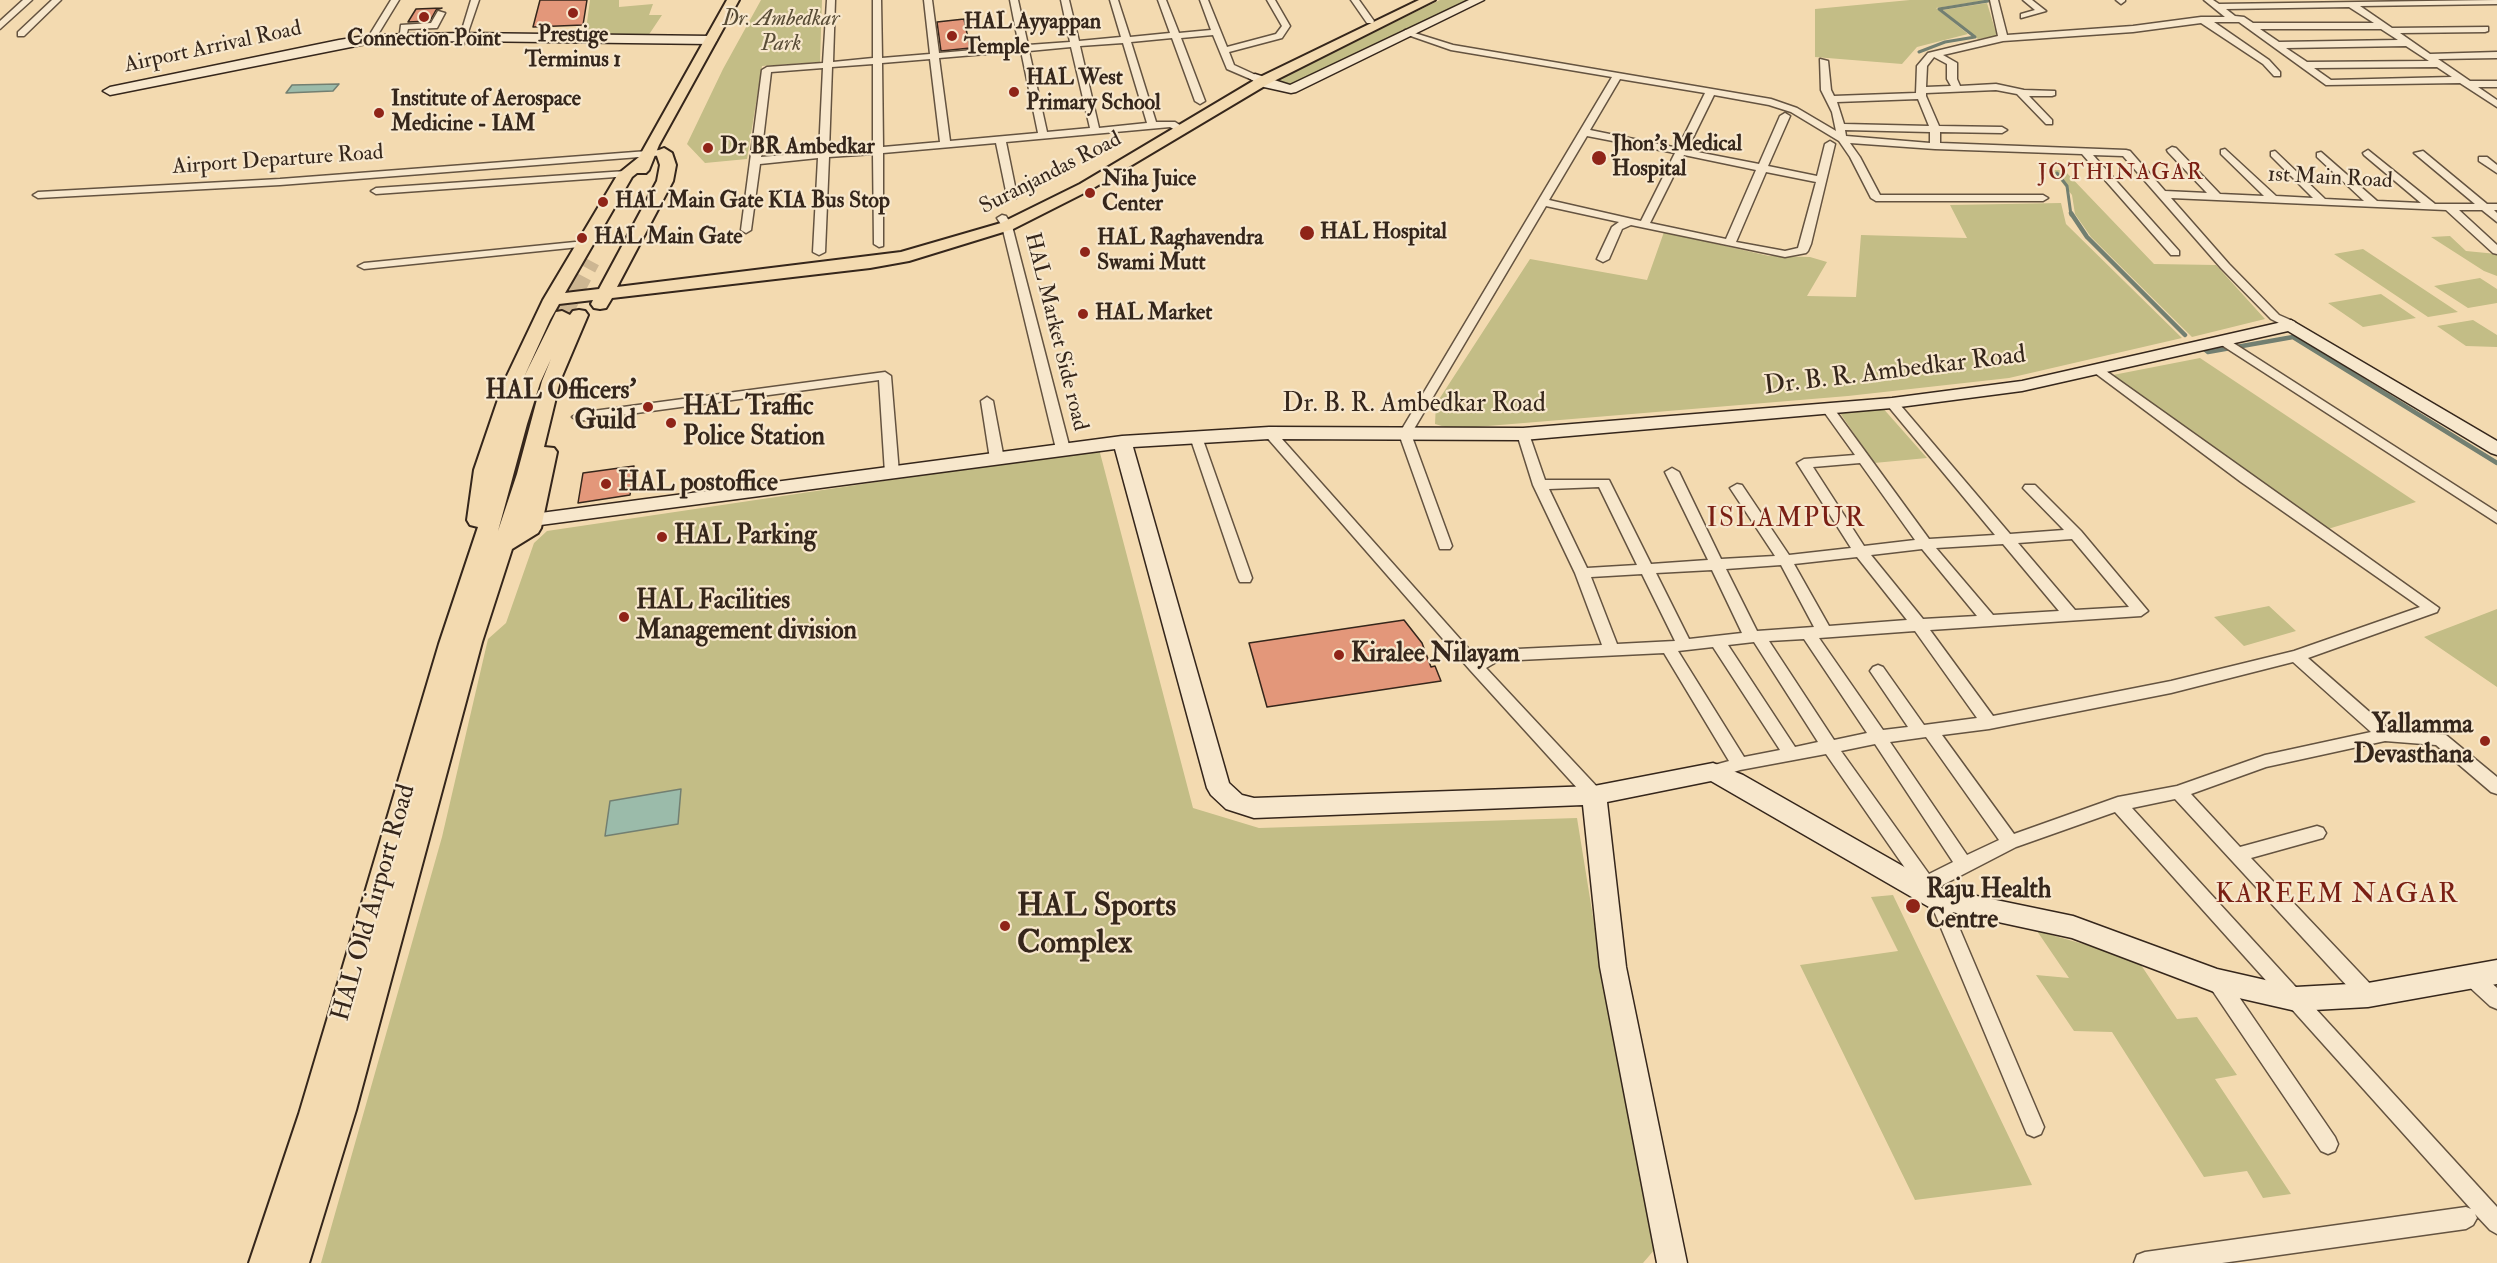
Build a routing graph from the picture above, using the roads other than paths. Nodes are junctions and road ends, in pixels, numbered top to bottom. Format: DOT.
graph roads {
  1 [pos="28,0"];
  2 [pos="57,0"];
  3 [pos="395,0"];
  4 [pos="475,0"];
  5 [pos="733,0"];
  6 [pos="747,0"];
  7 [pos="831,0"];
  8 [pos="877,0"];
  9 [pos="928,0"];
  10 [pos="1014,0"];
  11 [pos="1065,0"];
  12 [pos="1114,0"];
  13 [pos="1162,0"];
  14 [pos="1204,0"];
  15 [pos="1271,0"];
  16 [pos="1354,0"];
  17 [pos="1414,0"];
  18 [pos="1429,0"];
  19 [pos="1478,0"];
  20 [pos="1994,0"];
  21 [pos="2027,0"];
  22 [pos="2208,0"];
  23 [pos="2267,0"];
  24 [pos="2390,2"];
  25 [pos="2429,2"];
  26 [pos="2469,2"];
  27 [pos="2311,3"];
  28 [pos="2349,3"];
  29 [pos="2495,3"];
  30 [pos="2275,6"];
  31 [pos="2218,7"];
  32 [pos="2187,9"];
  33 [pos="441,13"];
  34 [pos="2024,15"];
  35 [pos="2241,19"];
  36 [pos="2203,20"];
  37 [pos="1370,21"];
  38 [pos="0,26"];
  39 [pos="2250,26"];
  40 [pos="2386,28"];
  41 [pos="2485,29"];
  42 [pos="1216,32"];
  43 [pos="1408,32"];
  44 [pos="21,34"];
  45 [pos="1175,36"];
  46 [pos="2003,38"];
  47 [pos="371,39"];
  48 [pos="402,39"];
  49 [pos="1126,40"];
  50 [pos="461,41"];
  51 [pos="709,43"];
  52 [pos="2407,43"];
  53 [pos="1075,44"];
  54 [pos="2279,45"];
  55 [pos="1024,48"];
  56 [pos="1224,51"];
  57 [pos="1934,54"];
  58 [pos="2497,55"];
  59 [pos="935,56"];
  60 [pos="2428,57"];
  61 [pos="877,61"];
  62 [pos="1823,61"];
  63 [pos="2437,64"];
  64 [pos="828,65"];
  65 [pos="2307,65"];
  66 [pos="2277,74"];
  67 [pos="1618,75"];
  68 [pos="1259,80"];
  69 [pos="2465,82"];
  70 [pos="2497,84"];
  71 [pos="1957,88"];
  72 [pos="1711,91"];
  73 [pos="2020,92"];
  74 [pos="1921,93"];
  75 [pos="2052,93"];
  76 [pos="1200,101"];
  77 [pos="2497,104"];
  78 [pos="1821,109"];
  79 [pos="1785,116"];
  80 [pos="2049,122"];
  81 [pos="1152,125"];
  82 [pos="1176,126"];
  83 [pos="1839,127"];
  84 [pos="1935,129"];
  85 [pos="1095,130"];
  86 [pos="2002,130"];
  87 [pos="1584,132"];
  88 [pos="1043,135"];
  89 [pos="1000,139"];
  90 [pos="1842,139"];
  91 [pos="945,144"];
  92 [pos="1830,144"];
  93 [pos="1935,146"];
  94 [pos="878,150"];
  95 [pos="2172,150"];
  96 [pos="2084,151"];
  97 [pos="1681,152"];
  98 [pos="2225,152"];
  99 [pos="2368,153"];
  100 [pos="2419,153"];
  101 [pos="2275,154"];
  102 [pos="2321,154"];
  103 [pos="824,155"];
  104 [pos="652,156"];
  105 [pos="2483,159"];
  106 [pos="755,161"];
  107 [pos="1764,168"];
  108 [pos="2497,170"];
  109 [pos="626,174"];
  110 [pos="1822,180"];
  111 [pos="376,191"];
  112 [pos="2162,194"];
  113 [pos="38,195"];
  114 [pos="1012,196"];
  115 [pos="2216,196"];
  116 [pos="2043,198"];
  117 [pos="2272,198"];
  118 [pos="2321,200"];
  119 [pos="1542,202"];
  120 [pos="2373,203"];
  121 [pos="2432,207"];
  122 [pos="2449,207"];
  123 [pos="2484,207"];
  124 [pos="2497,207"];
  125 [pos="2497,219"];
  126 [pos="1004,222"];
  127 [pos="1628,222"];
  128 [pos="1644,225"];
  129 [pos="747,230"];
  130 [pos="585,244"];
  131 [pos="879,244"];
  132 [pos="1729,244"];
  133 [pos="819,252"];
  134 [pos="2497,252"];
  135 [pos="2175,253"];
  136 [pos="1603,259"];
  137 [pos="591,261"];
  138 [pos="608,261"];
  139 [pos="364,266"];
  140 [pos="608,289"];
  141 [pos="563,304"];
  142 [pos="2291,326"];
  143 [pos="2224,341"];
  144 [pos="2099,370"];
  145 [pos="987,400"];
  146 [pos="1892,404"];
  147 [pos="1828,409"];
  148 [pos="578,417"];
  149 [pos="1269,433"];
  150 [pos="1405,434"];
  151 [pos="1522,434"];
  152 [pos="1196,437"];
  153 [pos="1122,442"];
  154 [pos="1063,449"];
  155 [pos="2497,449"];
  156 [pos="997,459"];
  157 [pos="1865,459"];
  158 [pos="1672,472"];
  159 [pos="892,473"];
  160 [pos="1540,485"];
  161 [pos="1737,488"];
  162 [pos="2030,488"];
  163 [pos="2497,518"];
  164 [pos="533,520"];
  165 [pos="2076,534"];
  166 [pos="2005,540"];
  167 [pos="494,544"];
  168 [pos="1925,544"];
  169 [pos="1445,546"];
  170 [pos="1860,551"];
  171 [pos="1785,560"];
  172 [pos="1718,565"];
  173 [pos="1648,569"];
  174 [pos="1582,573"];
  175 [pos="1245,578"];
  176 [pos="2070,614"];
  177 [pos="1990,621"];
  178 [pos="1919,625"];
  179 [pos="1825,633"];
  180 [pos="1809,634"];
  181 [pos="1755,637"];
  182 [pos="1718,642"];
  183 [pos="1676,645"];
  184 [pos="1611,649"];
  185 [pos="2296,656"];
  186 [pos="1475,666"];
  187 [pos="1878,671"];
  188 [pos="1989,723"];
  189 [pos="1925,731"];
  190 [pos="2385,735"];
  191 [pos="1879,737"];
  192 [pos="1830,747"];
  193 [pos="1792,755"];
  194 [pos="1740,764"];
  195 [pos="1713,772"];
  196 [pos="2497,787"];
  197 [pos="2178,792"];
  198 [pos="1594,795"];
  199 [pos="2118,804"];
  200 [pos="2317,833"];
  201 [pos="2010,842"];
  202 [pos="2237,855"];
  203 [pos="1964,864"];
  204 [pos="1927,891"];
  205 [pos="2497,972"];
  206 [pos="2472,977"];
  207 [pos="2217,981"];
  208 [pos="2368,995"];
  209 [pos="2296,999"];
  210 [pos="2497,1000"];
  211 [pos="2034,1127"];
  212 [pos="2328,1144"];
  213 [pos="2466,1218"];
  214 [pos="2497,1224"];
  215 [pos="265,1263"];
  216 [pos="293,1263"];
  217 [pos="1672,1263"];
  218 [pos="2145,1263"];
  1 -- 38 [label="street"];
  2 -- 44 [label="street"];
  3 -- 47 [label="street"];
  4 -- 50 [label="street"];
  5 -- 51 [label="main road"];
  6 -- 104 [label="main road"];
  7 -- 64 [label="street"];
  8 -- 61 [label="street"];
  9 -- 59 [label="street"];
  10 -- 55 [label="street"];
  11 -- 53 [label="street"];
  12 -- 49 [label="street"];
  13 -- 45 [label="street"];
  14 -- 42 [label="street"];
  15 -- 56 [label="street"];
  16 -- 37 [label="street"];
  17 -- 37 [label="main road, Suranjandas Road"];
  18 -- 68 [label="main road, Suranjandas Road"];
  19 -- 43 [label="street"];
  20 -- 46 [label="street"];
  21 -- 34 [label="street"];
  22 -- 31 [label="street"];
  23 -- 30 [label="street"];
  24 -- 25 [label="street"];
  24 -- 28 [label="street"];
  25 -- 26 [label="street"];
  26 -- 29 [label="street"];
  27 -- 28 [label="street"];
  27 -- 30 [label="street"];
  28 -- 40 [label="street"];
  30 -- 31 [label="street"];
  31 -- 35 [label="street"];
  32 -- 36 [label="street"];
  33 -- 48 [label="street"];
  35 -- 36 [label="street"];
  35 -- 39 [label="street"];
  36 -- 46 [label="street"];
  36 -- 66 [label="street"];
  37 -- 68 [label="main road, Suranjandas Road"];
  39 -- 40 [label="street"];
  39 -- 54 [label="street"];
  40 -- 41 [label="street"];
  40 -- 52 [label="street"];
  42 -- 45 [label="street"];
  42 -- 56 [label="street"];
  43 -- 67 [label="street"];
  43 -- 68 [label="street"];
  45 -- 49 [label="street"];
  45 -- 76 [label="street"];
  46 -- 57 [label="street"];
  47 -- 48 [label="street, Airport Arrival Road"];
  47 -- 50 [label="street, Airport Arrival Road"];
  48 -- 50 [label="street, Airport Arrival Road"];
  49 -- 53 [label="street"];
  49 -- 81 [label="street"];
  50 -- 51 [label="street, Airport Arrival Road"];
  51 -- 104 [label="main road"];
  52 -- 54 [label="street"];
  52 -- 60 [label="street"];
  53 -- 55 [label="street"];
  53 -- 85 [label="street"];
  54 -- 65 [label="street"];
  55 -- 59 [label="street"];
  55 -- 88 [label="street"];
  56 -- 68 [label="street"];
  57 -- 71 [label="street"];
  57 -- 74 [label="street"];
  58 -- 60 [label="street"];
  59 -- 61 [label="street"];
  59 -- 91 [label="street"];
  60 -- 63 [label="street"];
  61 -- 64 [label="street"];
  61 -- 94 [label="street"];
  62 -- 78 [label="street"];
  63 -- 65 [label="street"];
  63 -- 69 [label="street"];
  64 -- 103 [label="street"];
  64 -- 106 [label="street"];
  65 -- 69 [label="street"];
  67 -- 72 [label="street"];
  67 -- 87 [label="street"];
  68 -- 82 [label="main road, Suranjandas Road"];
  69 -- 70 [label="street"];
  69 -- 77 [label="street"];
  71 -- 73 [label="street"];
  71 -- 74 [label="street"];
  72 -- 78 [label="street"];
  72 -- 97 [label="street"];
  73 -- 75 [label="street"];
  73 -- 80 [label="street"];
  74 -- 78 [label="street"];
  74 -- 84 [label="street"];
  78 -- 83 [label="street"];
  78 -- 90 [label="street"];
  79 -- 107 [label="street"];
  81 -- 82 [label="street"];
  81 -- 85 [label="street"];
  82 -- 126 [label="main road, Suranjandas Road"];
  83 -- 84 [label="street"];
  83 -- 90 [label="street"];
  84 -- 86 [label="street"];
  84 -- 93 [label="street"];
  85 -- 88 [label="street"];
  87 -- 97 [label="street"];
  87 -- 119 [label="street"];
  88 -- 89 [label="street"];
  89 -- 91 [label="street"];
  89 -- 114 [label="street"];
  90 -- 93 [label="street"];
  90 -- 116 [label="street"];
  91 -- 94 [label="street"];
  92 -- 110 [label="street"];
  93 -- 96 [label="street"];
  94 -- 103 [label="street"];
  94 -- 131 [label="street"];
  95 -- 115 [label="street"];
  96 -- 112 [label="street"];
  96 -- 135 [label="street"];
  97 -- 107 [label="street"];
  97 -- 128 [label="street"];
  98 -- 117 [label="street"];
  99 -- 121 [label="street"];
  100 -- 123 [label="street"];
  101 -- 118 [label="street"];
  102 -- 120 [label="street"];
  103 -- 106 [label="street"];
  103 -- 133 [label="street"];
  104 -- 109 [label="main road"];
  104 -- 113 [label="street, Airport Departure Road"];
  104 -- 137 [label="main road"];
  104 -- 138 [label="main road"];
  104 -- 140 [label="main road"];
  105 -- 108 [label="street"];
  106 -- 129 [label="street"];
  107 -- 110 [label="street"];
  107 -- 132 [label="street"];
  109 -- 111 [label="street"];
  109 -- 130 [label="main road"];
  110 -- 132 [label="street"];
  112 -- 115 [label="street, 1st Main Road"];
  112 -- 142 [label="street"];
  115 -- 117 [label="street, 1st Main Road"];
  117 -- 118 [label="street, 1st Main Road"];
  118 -- 120 [label="street, 1st Main Road"];
  119 -- 127 [label="street"];
  119 -- 150 [label="street"];
  120 -- 121 [label="street, 1st Main Road"];
  121 -- 122 [label="street, 1st Main Road"];
  122 -- 123 [label="street, 1st Main Road"];
  122 -- 134 [label="street"];
  123 -- 124 [label="street, 1st Main Road"];
  123 -- 125 [label="street"];
  126 -- 140 [label="main road, Suranjandas Road"];
  126 -- 154 [label="street, HAL Market Side road"];
  127 -- 128 [label="street"];
  127 -- 136 [label="street"];
  128 -- 132 [label="street"];
  130 -- 139 [label="street"];
  130 -- 141 [label="main road"];
  140 -- 141 [label="main road, Suranjandas Road"];
  140 -- 164 [label="main road"];
  141 -- 167 [label="main road"];
  141 -- 167 [label="main road"];
  142 -- 143 [label="street, Dr. B. R. Ambedkar Road"];
  142 -- 155 [label="street"];
  143 -- 144 [label="street, Dr. B. R. Ambedkar Road"];
  143 -- 163 [label="street"];
  144 -- 146 [label="street, Dr. B. R. Ambedkar Road"];
  144 -- 185 [label="street"];
  145 -- 156 [label="street"];
  146 -- 147 [label="street, Dr. B. R. Ambedkar Road"];
  146 -- 166 [label="street"];
  147 -- 151 [label="street, Dr. B. R. Ambedkar Road"];
  147 -- 157 [label="street"];
  148 -- 159 [label="street"];
  149 -- 150 [label="street, Dr. B. R. Ambedkar Road"];
  149 -- 152 [label="street, Dr. B. R. Ambedkar Road"];
  149 -- 186 [label="street"];
  150 -- 151 [label="street, Dr. B. R. Ambedkar Road"];
  150 -- 169 [label="street"];
  151 -- 160 [label="street"];
  152 -- 153 [label="street, Dr. B. R. Ambedkar Road"];
  152 -- 175 [label="street"];
  153 -- 154 [label="street, Dr. B. R. Ambedkar Road"];
  153 -- 198 [label="street"];
  154 -- 156 [label="street, Dr. B. R. Ambedkar Road"];
  156 -- 159 [label="street, Dr. B. R. Ambedkar Road"];
  157 -- 168 [label="street"];
  157 -- 170 [label="street"];
  158 -- 172 [label="street"];
  159 -- 164 [label="street, Dr. B. R. Ambedkar Road"];
  160 -- 173 [label="street"];
  160 -- 174 [label="street"];
  161 -- 171 [label="street"];
  162 -- 165 [label="street"];
  164 -- 167 [label="main road"];
  165 -- 166 [label="street"];
  165 -- 176 [label="street"];
  166 -- 168 [label="street"];
  166 -- 176 [label="street"];
  167 -- 215 [label="main road, HAL Old Airport Road"];
  167 -- 216 [label="main road, HAL Old Airport Road"];
  168 -- 170 [label="street"];
  168 -- 177 [label="street"];
  170 -- 171 [label="street"];
  170 -- 178 [label="street"];
  171 -- 172 [label="street"];
  171 -- 179 [label="street"];
  172 -- 173 [label="street"];
  172 -- 181 [label="street"];
  173 -- 174 [label="street"];
  173 -- 183 [label="street"];
  174 -- 184 [label="street"];
  176 -- 177 [label="street"];
  177 -- 178 [label="street"];
  178 -- 179 [label="street"];
  178 -- 188 [label="street"];
  179 -- 180 [label="street"];
  180 -- 181 [label="street"];
  180 -- 191 [label="street"];
  181 -- 182 [label="street"];
  181 -- 192 [label="street"];
  182 -- 183 [label="street"];
  182 -- 193 [label="street"];
  183 -- 184 [label="street"];
  183 -- 194 [label="street"];
  184 -- 186 [label="street"];
  185 -- 188 [label="street"];
  185 -- 190 [label="street"];
  186 -- 198 [label="street"];
  187 -- 189 [label="street"];
  188 -- 189 [label="street"];
  189 -- 191 [label="street"];
  189 -- 201 [label="street"];
  190 -- 196 [label="street"];
  190 -- 197 [label="street"];
  191 -- 192 [label="street"];
  191 -- 203 [label="street"];
  192 -- 193 [label="street"];
  192 -- 204 [label="street"];
  193 -- 194 [label="street"];
  194 -- 195 [label="street"];
  195 -- 198 [label="street"];
  195 -- 204 [label="street"];
  197 -- 199 [label="street"];
  197 -- 202 [label="street"];
  198 -- 217 [label="street"];
  199 -- 201 [label="street"];
  199 -- 209 [label="street"];
  200 -- 202 [label="street"];
  201 -- 203 [label="street"];
  202 -- 208 [label="street"];
  203 -- 204 [label="street"];
  204 -- 207 [label="street"];
  204 -- 211 [label="street"];
  205 -- 206 [label="street"];
  206 -- 208 [label="street"];
  206 -- 210 [label="street"];
  207 -- 209 [label="street"];
  207 -- 212 [label="street"];
  208 -- 209 [label="street"];
  209 -- 214 [label="street"];
  213 -- 218 [label="street"];
}
